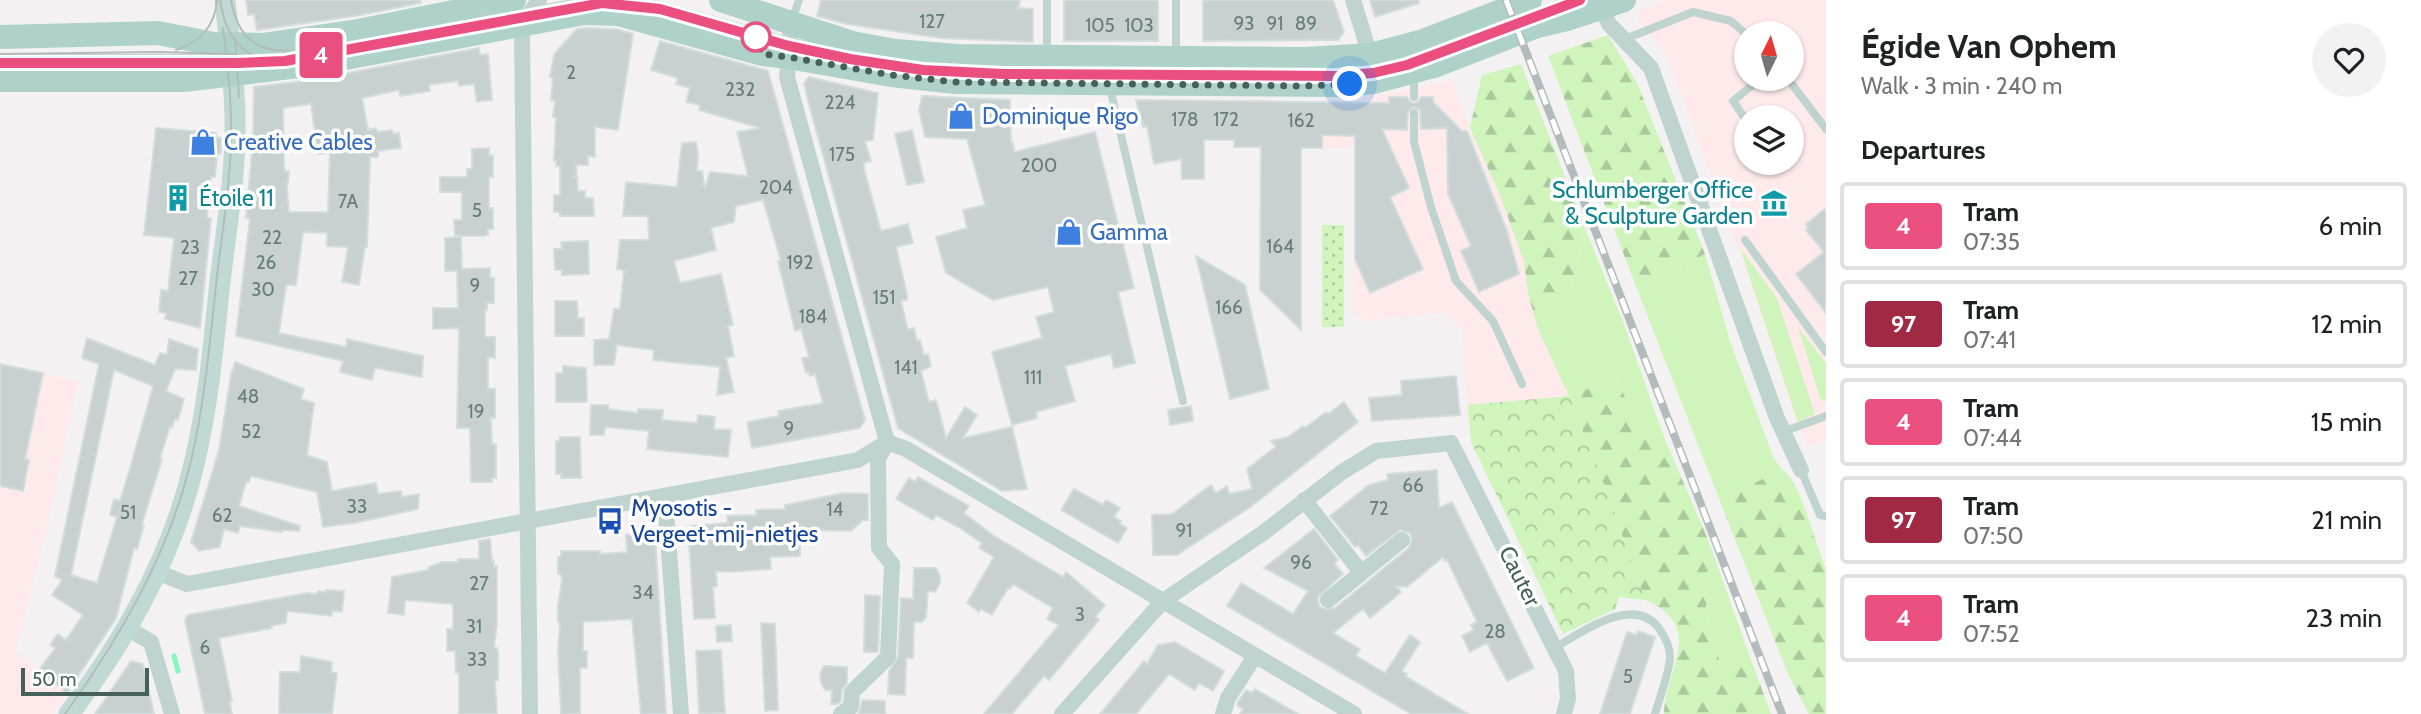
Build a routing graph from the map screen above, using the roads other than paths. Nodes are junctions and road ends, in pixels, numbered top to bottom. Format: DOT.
graph roads {
  1 [pos="225,0"];
  2 [pos="589,0"];
  3 [pos="629,0"];
  4 [pos="721,0"];
  5 [pos="799,0"];
  6 [pos="1047,0"];
  7 [pos="1176,0"];
  8 [pos="1353,0"];
  9 [pos="1530,0"];
  10 [pos="1568,0"];
  11 [pos="1609,3"];
  12 [pos="527,8"];
  13 [pos="492,18"];
  14 [pos="1734,23"];
  15 [pos="0,37"];
  16 [pos="1624,40"];
  17 [pos="789,41"];
  18 [pos="349,45"];
  19 [pos="1047,57"];
  20 [pos="0,58"];
  21 [pos="231,59"];
  22 [pos="1175,59"];
  23 [pos="883,61"];
  24 [pos="1427,61"];
  25 [pos="894,63"];
  26 [pos="1372,68"];
  27 [pos="1004,71"];
  28 [pos="1292,73"];
  29 [pos="0,80"];
  30 [pos="1109,85"];
  31 [pos="1745,91"];
  32 [pos="1797,91"];
  33 [pos="1414,97"];
  34 [pos="1735,105"];
  35 [pos="1414,113"];
  36 [pos="1826,129"];
  37 [pos="1745,240"];
  38 [pos="1826,352"];
  39 [pos="1522,384"];
  40 [pos="1183,401"];
  41 [pos="1826,416"];
  42 [pos="1783,432"];
  43 [pos="887,442"];
  44 [pos="1801,470"];
  45 [pos="665,497"];
  46 [pos="1304,500"];
  47 [pos="1824,514"];
  48 [pos="528,522"];
  49 [pos="1402,540"];
  50 [pos="157,572"];
  51 [pos="1361,572"];
  52 [pos="1328,600"];
  53 [pos="1163,601"];
  54 [pos="127,628"];
  55 [pos="1556,647"];
  56 [pos="1255,656"];
  57 [pos="69,714"];
  58 [pos="172,714"];
  59 [pos="530,714"];
  60 [pos="681,714"];
  61 [pos="841,714"];
  62 [pos="1062,714"];
  63 [pos="1223,714"];
  64 [pos="1354,714"];
  65 [pos="1564,714"];
  66 [pos="1655,714"];
  1 -- 21 [label="street"];
  2 -- 12 [label="lane"];
  3 -- 17 [label="lane"];
  4 -- 17 [label="main road"];
  5 -- 17 [label="lane"];
  6 -- 19 [label="lane"];
  7 -- 22 [label="lane"];
  8 -- 26 [label="street"];
  9 -- 24 [label="main road"];
  10 -- 24 [label="lane"];
  11 -- 16 [label="street"];
  11 -- 24 [label="main road"];
  12 -- 13 [label="lane"];
  12 -- 17 [label="main road"];
  12 -- 21 [label="main road"];
  12 -- 48 [label="street"];
  14 -- 16 [label="lane"];
  15 -- 21 [label="main road"];
  16 -- 42 [label="street"];
  17 -- 19 [label="main road"];
  17 -- 23 [label="lane"];
  17 -- 30 [label="main road"];
  17 -- 43 [label="street"];
  18 -- 21 [label="lane"];
  19 -- 22 [label="main road"];
  20 -- 21 [label="lane"];
  21 -- 29 [label="main road"];
  21 -- 50 [label="street"];
  22 -- 26 [label="main road"];
  24 -- 26 [label="main road"];
  24 -- 33 [label="lane"];
  25 -- 27 [label="lane"];
  26 -- 28 [label="lane"];
  26 -- 30 [label="main road"];
  30 -- 40 [label="lane"];
  31 -- 34 [label="lane"];
  32 -- 36 [label="lane"];
  35 -- 39 [label="lane"];
  37 -- 38 [label="lane"];
  41 -- 42 [label="lane"];
  42 -- 44 [label="street"];
  43 -- 45 [label="street"];
  43 -- 53 [label="street"];
  43 -- 61 [label="street"];
  44 -- 47 [label="lane"];
  45 -- 48 [label="street"];
  45 -- 60 [label="street"];
  46 -- 51 [label="street"];
  46 -- 53 [label="street"];
  46 -- 55 [label="street, Cauter"];
  48 -- 50 [label="street"];
  48 -- 59 [label="street"];
  49 -- 51 [label="street"];
  50 -- 54 [label="street"];
  51 -- 52 [label="street"];
  53 -- 56 [label="street"];
  53 -- 62 [label="street"];
  54 -- 57 [label="street"];
  54 -- 58 [label="street"];
  55 -- 65 [label="street, Cauter"];
  55 -- 66 [label="lane"];
  56 -- 63 [label="street"];
  56 -- 64 [label="street"];
}
